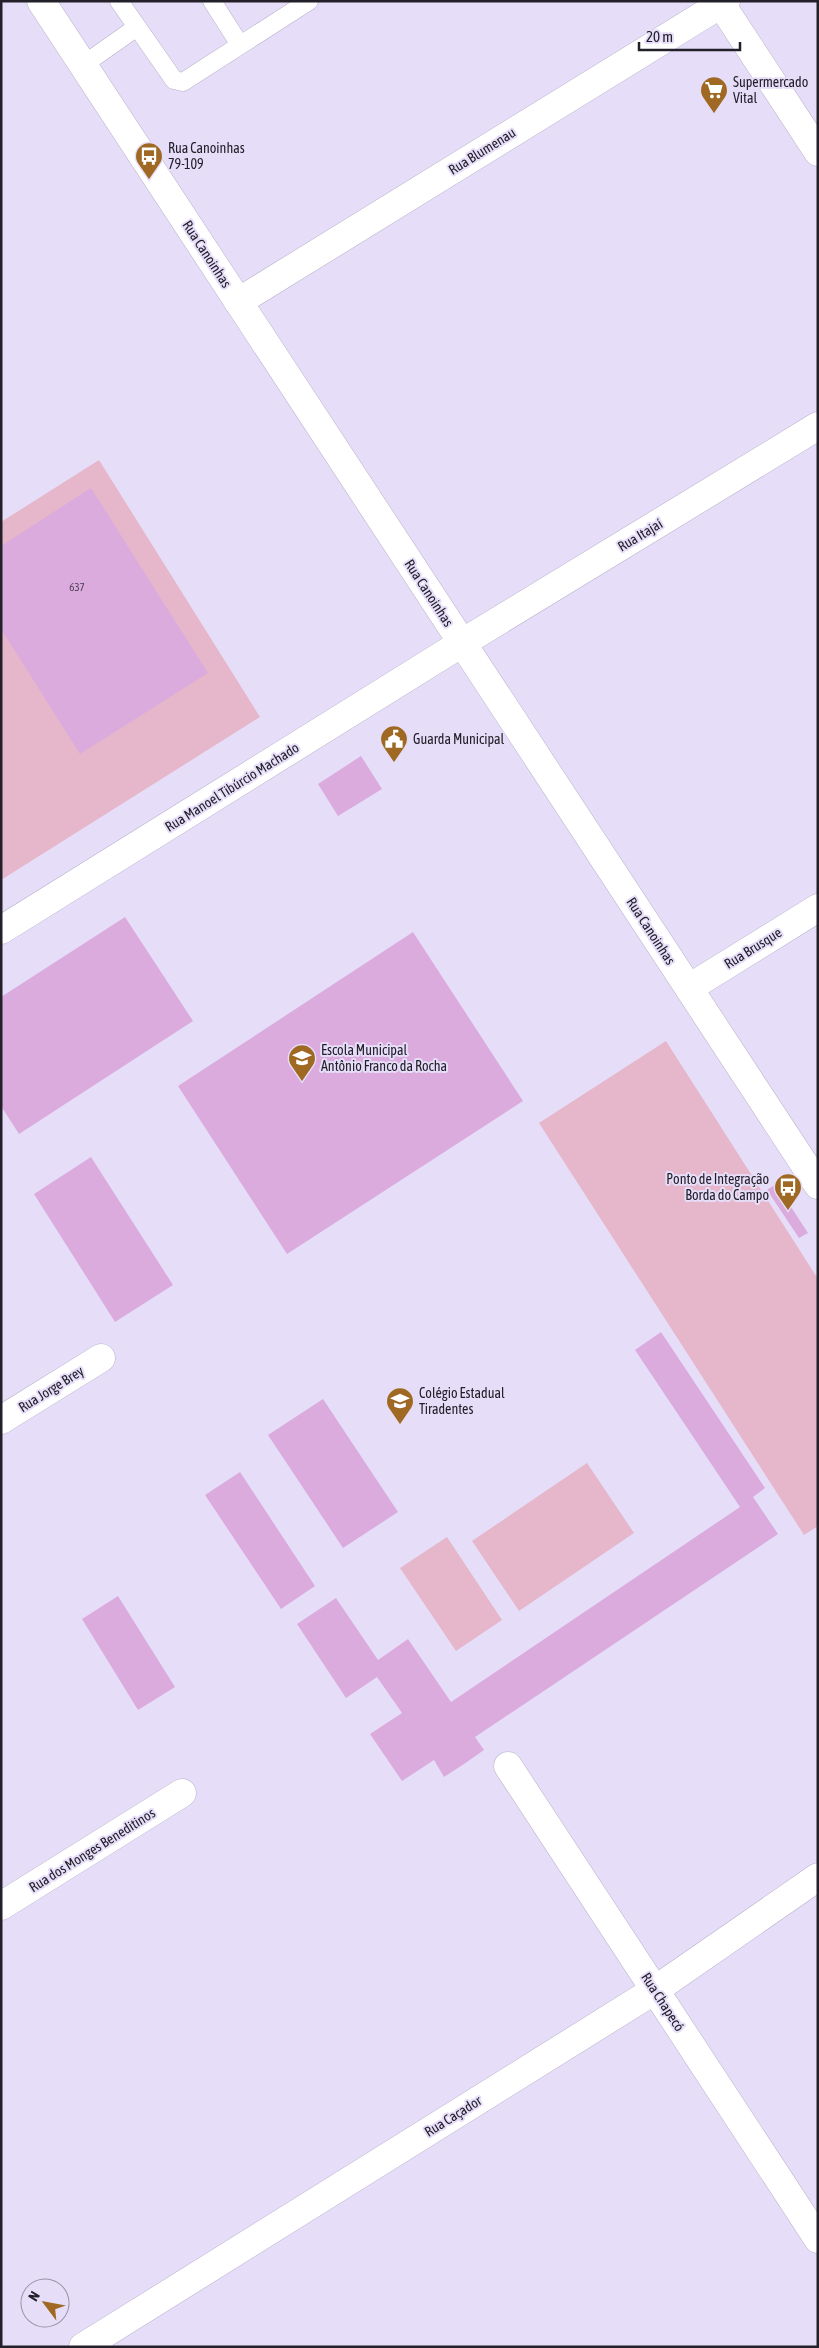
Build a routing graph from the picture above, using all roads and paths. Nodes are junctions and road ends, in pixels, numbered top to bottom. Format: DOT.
graph roads {
  1 [pos="41,1"];
  2 [pos="119,1"];
  3 [pos="212,1"];
  4 [pos="309,1"];
  5 [pos="722,2"];
  6 [pos="137,27"];
  7 [pos="240,45"];
  8 [pos="83,66"];
  9 [pos="818,152"];
  10 [pos="238,302"];
  11 [pos="818,426"];
  12 [pos="462,643"];
  13 [pos="818,908"];
  14 [pos="1,930"];
  15 [pos="689,988"];
  16 [pos="818,1184"];
  17 [pos="101,1358"];
  18 [pos="1,1420"];
  19 [pos="508,1766"];
  20 [pos="182,1794"];
  21 [pos="818,1877"];
  22 [pos="1,1906"];
  23 [pos="655,1990"];
  24 [pos="818,2239"];
  25 [pos="83,2347"];
  1 -- 8 [label="street, Rua Canoinhas"];
  2 -- 6 [label="lane"];
  3 -- 7 [label="lane"];
  4 -- 7 [label="lane"];
  5 -- 9 [label="street"];
  5 -- 10 [label="street, Rua Blumenau"];
  6 -- 7 [label="lane"];
  6 -- 8 [label="lane"];
  8 -- 10 [label="street, Rua Canoinhas"];
  10 -- 12 [label="street, Rua Canoinhas"];
  11 -- 12 [label="street, Rua Itajaí"];
  12 -- 14 [label="street, Rua Manoel Tibúrcio Machado"];
  12 -- 15 [label="street, Rua Canoinhas"];
  13 -- 15 [label="street, Rua Brusque"];
  15 -- 16 [label="street, Rua Canoinhas"];
  17 -- 18 [label="street, Rua Jorge Brey"];
  19 -- 23 [label="street, Rua Chapecó"];
  20 -- 22 [label="street, Rua dos Monges Beneditinos"];
  21 -- 23 [label="street, Rua Caçador"];
  23 -- 24 [label="street, Rua Chapecó"];
  23 -- 25 [label="street, Rua Caçador"];
}
